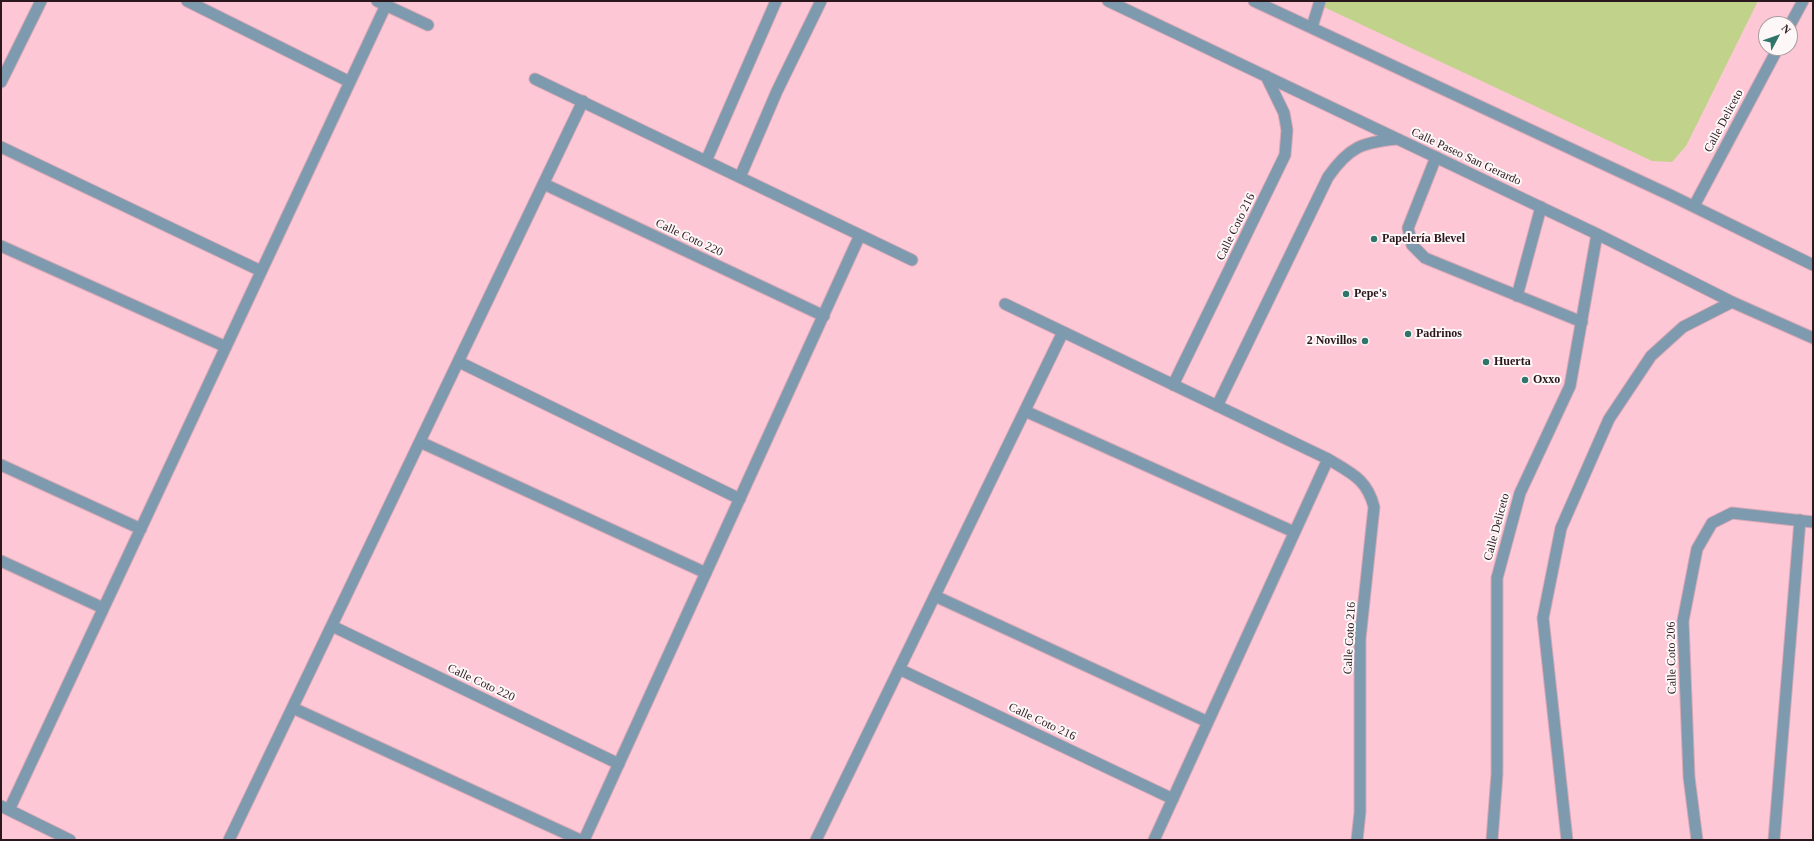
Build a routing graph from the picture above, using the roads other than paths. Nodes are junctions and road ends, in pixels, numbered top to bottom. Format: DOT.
graph roads {
  1 [pos="41,1"];
  2 [pos="187,1"];
  3 [pos="776,1"];
  4 [pos="822,1"];
  5 [pos="1108,1"];
  6 [pos="1254,1"];
  7 [pos="1320,1"];
  8 [pos="1803,1"];
  9 [pos="381,3"];
  10 [pos="1266,4"];
  11 [pos="1795,16"];
  12 [pos="428,25"];
  13 [pos="1312,27"];
  14 [pos="1774,56"];
  15 [pos="1266,76"];
  16 [pos="535,79"];
  17 [pos="1,82"];
  18 [pos="350,82"];
  19 [pos="582,102"];
  20 [pos="1398,139"];
  21 [pos="1,147"];
  22 [pos="1436,156"];
  23 [pos="706,161"];
  24 [pos="740,177"];
  25 [pos="544,184"];
  26 [pos="1694,206"];
  27 [pos="1541,207"];
  28 [pos="1598,234"];
  29 [pos="860,235"];
  30 [pos="1,246"];
  31 [pos="912,260"];
  32 [pos="1813,265"];
  33 [pos="261,271"];
  34 [pos="1517,296"];
  35 [pos="1732,302"];
  36 [pos="1005,304"];
  37 [pos="824,316"];
  38 [pos="1582,322"];
  39 [pos="1063,332"];
  40 [pos="1813,338"];
  41 [pos="226,346"];
  42 [pos="459,362"];
  43 [pos="1173,385"];
  44 [pos="1217,406"];
  45 [pos="1025,411"];
  46 [pos="420,442"];
  47 [pos="1328,459"];
  48 [pos="1,466"];
  49 [pos="740,499"];
  50 [pos="1800,520"];
  51 [pos="1813,522"];
  52 [pos="141,529"];
  53 [pos="1294,532"];
  54 [pos="1,560"];
  55 [pos="706,573"];
  56 [pos="935,596"];
  57 [pos="103,608"];
  58 [pos="332,626"];
  59 [pos="899,669"];
  60 [pos="293,708"];
  61 [pos="1208,722"];
  62 [pos="619,764"];
  63 [pos="1173,799"];
  64 [pos="5,808"];
  65 [pos="70,840"];
  66 [pos="229,840"];
  67 [pos="580,840"];
  68 [pos="584,840"];
  69 [pos="816,840"];
  70 [pos="1154,840"];
  71 [pos="1357,840"];
  72 [pos="1492,840"];
  73 [pos="1567,840"];
  74 [pos="1697,840"];
  75 [pos="1774,840"];
  1 -- 17 [label="street"];
  2 -- 18 [label="street"];
  3 -- 23 [label="street"];
  4 -- 24 [label="street"];
  5 -- 15 [label="street, Calle Paseo San Gerardo"];
  6 -- 10 [label="street"];
  7 -- 13 [label="street"];
  8 -- 11 [label="street"];
  9 -- 12 [label="street"];
  9 -- 18 [label="street"];
  10 -- 13 [label="street"];
  13 -- 26 [label="street"];
  14 -- 26 [label="street, Calle Deliceto"];
  15 -- 20 [label="street, Calle Paseo San Gerardo"];
  15 -- 43 [label="street, Calle Coto 216"];
  16 -- 19 [label="street"];
  18 -- 33 [label="street"];
  19 -- 23 [label="street"];
  19 -- 25 [label="street"];
  20 -- 22 [label="street, Calle Paseo San Gerardo"];
  20 -- 44 [label="street"];
  21 -- 33 [label="street"];
  22 -- 27 [label="street, Calle Paseo San Gerardo"];
  22 -- 34 [label="street"];
  23 -- 24 [label="street"];
  24 -- 29 [label="street"];
  25 -- 37 [label="street, Calle Coto 220"];
  25 -- 42 [label="street"];
  26 -- 32 [label="street"];
  27 -- 28 [label="street, Calle Paseo San Gerardo"];
  27 -- 34 [label="street"];
  28 -- 35 [label="street, Calle Paseo San Gerardo"];
  28 -- 38 [label="street, Calle Deliceto"];
  29 -- 31 [label="street"];
  29 -- 37 [label="street"];
  30 -- 41 [label="street"];
  33 -- 41 [label="street"];
  34 -- 38 [label="street"];
  35 -- 40 [label="street, Calle Paseo San Gerardo"];
  35 -- 73 [label="street"];
  36 -- 39 [label="street, Calle Coto 216"];
  37 -- 49 [label="street"];
  38 -- 72 [label="street, Calle Deliceto"];
  39 -- 43 [label="street, Calle Coto 216"];
  39 -- 45 [label="street"];
  41 -- 52 [label="street"];
  42 -- 46 [label="street"];
  42 -- 49 [label="street"];
  43 -- 44 [label="street, Calle Coto 216"];
  44 -- 47 [label="street, Calle Coto 216"];
  45 -- 53 [label="street"];
  45 -- 56 [label="street"];
  46 -- 55 [label="street"];
  46 -- 58 [label="street"];
  47 -- 53 [label="street"];
  47 -- 71 [label="street, Calle Coto 216"];
  48 -- 52 [label="street"];
  49 -- 55 [label="street"];
  50 -- 51 [label="street, Calle Coto 206"];
  50 -- 74 [label="street, Calle Coto 206"];
  50 -- 75 [label="street"];
  52 -- 57 [label="street"];
  53 -- 61 [label="street"];
  54 -- 57 [label="street"];
  55 -- 62 [label="street"];
  56 -- 59 [label="street"];
  56 -- 61 [label="street"];
  57 -- 64 [label="street"];
  58 -- 60 [label="street"];
  58 -- 62 [label="street, Calle Coto 220"];
  59 -- 63 [label="street, Calle Coto 216"];
  59 -- 69 [label="street"];
  60 -- 66 [label="street"];
  60 -- 67 [label="street"];
  61 -- 63 [label="street"];
  62 -- 68 [label="street"];
  63 -- 70 [label="street"];
  64 -- 65 [label="street"];
}
